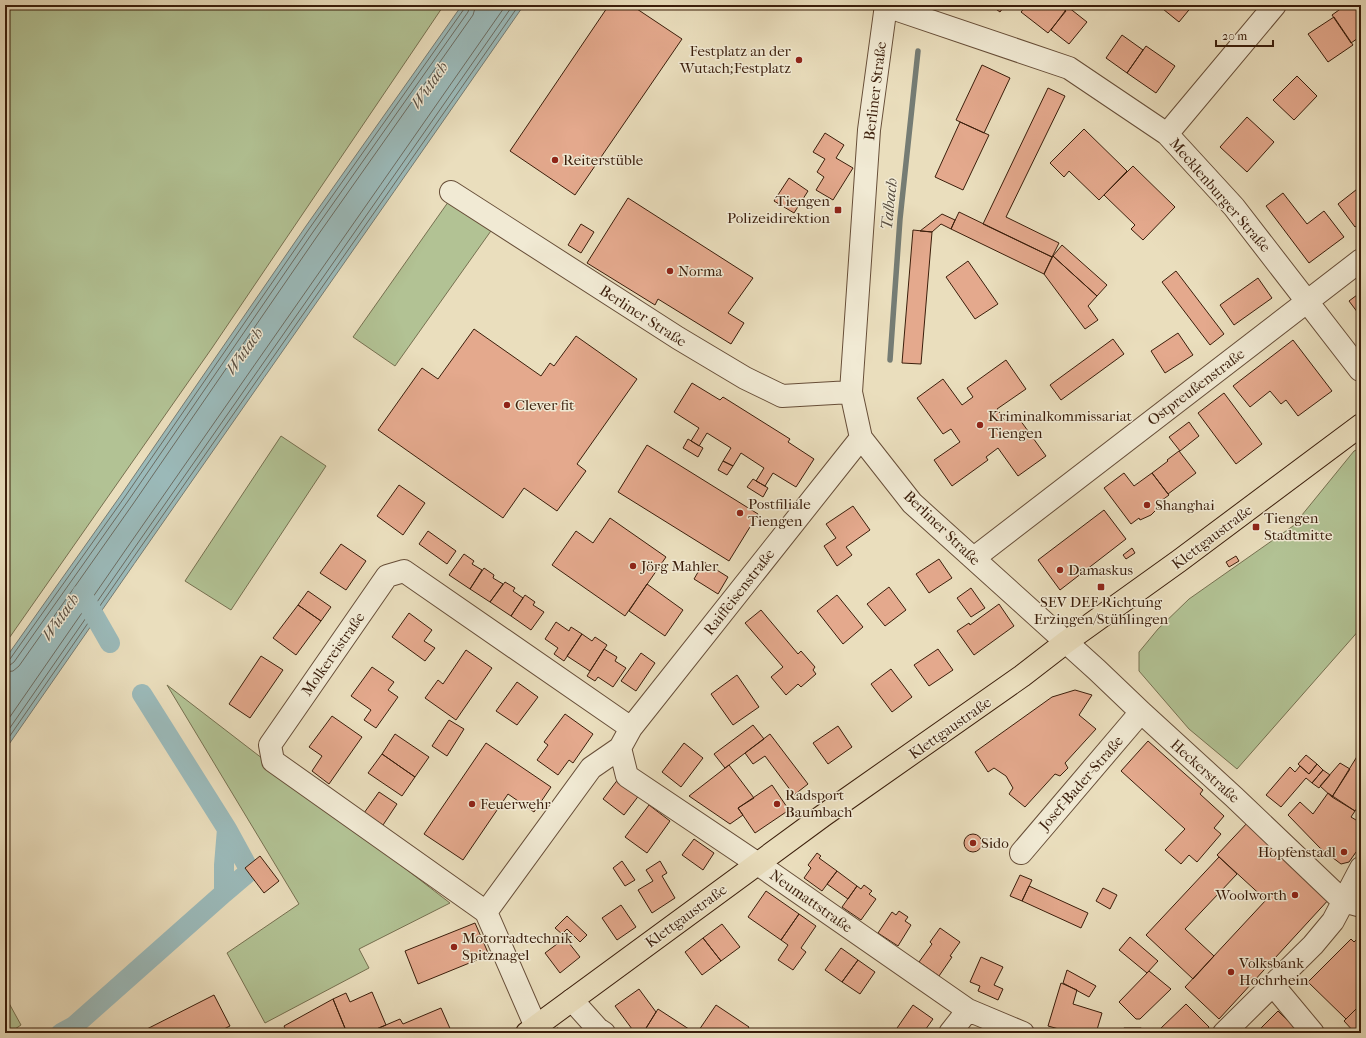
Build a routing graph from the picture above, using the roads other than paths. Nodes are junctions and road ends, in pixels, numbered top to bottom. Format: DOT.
graph roads {
  1 [pos="1275,5"];
  2 [pos="886,6"];
  3 [pos="1167,134"];
  4 [pos="450,192"];
  5 [pos="1361,260"];
  6 [pos="1308,301"];
  7 [pos="1360,370"];
  8 [pos="851,392"];
  9 [pos="1361,425"];
  10 [pos="861,438"];
  11 [pos="974,558"];
  12 [pos="1066,642"];
  13 [pos="1141,712"];
  14 [pos="631,728"];
  15 [pos="620,748"];
  16 [pos="1021,853"];
  17 [pos="758,864"];
  18 [pos="1361,868"];
  19 [pos="1352,903"];
  20 [pos="486,912"];
  21 [pos="1274,985"];
  22 [pos="572,1000"];
  23 [pos="968,1010"];
  24 [pos="531,1030"];
  25 [pos="604,1033"];
  26 [pos="950,1033"];
  27 [pos="1023,1033"];
  28 [pos="1224,1033"];
  29 [pos="1312,1033"];
  1 -- 3 [label="street"];
  2 -- 3 [label="street, Mecklenburger Straße"];
  2 -- 8 [label="street, Berliner Straße"];
  3 -- 6 [label="street, Mecklenburger Straße"];
  4 -- 8 [label="street, Berliner Straße"];
  5 -- 6 [label="street, Ostpreußenstraße"];
  6 -- 7 [label="street, Mecklenburger Straße"];
  6 -- 11 [label="street, Ostpreußenstraße"];
  8 -- 10 [label="street, Berliner Straße"];
  9 -- 12 [label="main road, Klettgaustraße"];
  10 -- 11 [label="street, Berliner Straße"];
  10 -- 14 [label="street, Raiffeisenstraße"];
  11 -- 12 [label="street, Berliner Straße"];
  12 -- 13 [label="street, Heckerstraße"];
  12 -- 17 [label="main road, Klettgaustraße"];
  13 -- 16 [label="street, Josef-Bader-Straße"];
  13 -- 19 [label="street, Heckerstraße"];
  14 -- 15 [label="street, Raiffeisenstraße"];
  14 -- 20 [label="street, Molkereistraße"];
  15 -- 17 [label="street, Neumattstraße"];
  15 -- 20 [label="street"];
  17 -- 22 [label="main road, Klettgaustraße"];
  17 -- 23 [label="street, Neumattstraße"];
  18 -- 19 [label="street"];
  19 -- 21 [label="street"];
  20 -- 24 [label="street"];
  21 -- 28 [label="street"];
  21 -- 29 [label="street"];
  22 -- 24 [label="main road, Klettgaustraße"];
  22 -- 25 [label="street"];
  23 -- 26 [label="street"];
  23 -- 27 [label="street, Neumattstraße"];
}
